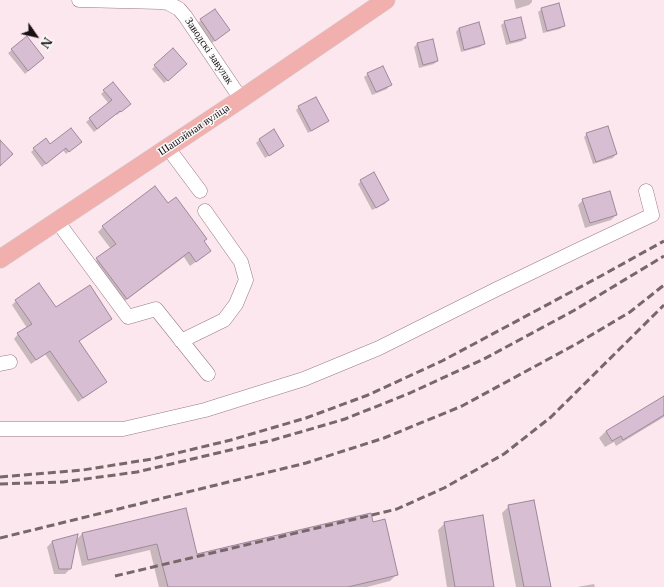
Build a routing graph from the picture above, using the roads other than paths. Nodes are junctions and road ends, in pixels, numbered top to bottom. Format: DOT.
graph roads {
  1 [pos="79,0"];
  2 [pos="386,0"];
  3 [pos="168,1"];
  4 [pos="241,99"];
  5 [pos="168,148"];
  6 [pos="200,191"];
  7 [pos="646,191"];
  8 [pos="205,211"];
  9 [pos="57,221"];
  10 [pos="0,259"];
  11 [pos="181,341"];
  12 [pos="208,374"];
  13 [pos="0,429"];
  1 -- 3 [label="street, Заводскі завулак"];
  2 -- 4 [label="main road, Шашэйная вуліца"];
  3 -- 4 [label="street, Заводскі завулак"];
  4 -- 5 [label="main road, Шашэйная вуліца"];
  5 -- 6 [label="street"];
  5 -- 9 [label="main road, Шашэйная вуліца"];
  7 -- 13 [label="street"];
  8 -- 11 [label="street"];
  9 -- 10 [label="main road, Шашэйная вуліца"];
  9 -- 11 [label="street"];
  11 -- 12 [label="street"];
}
